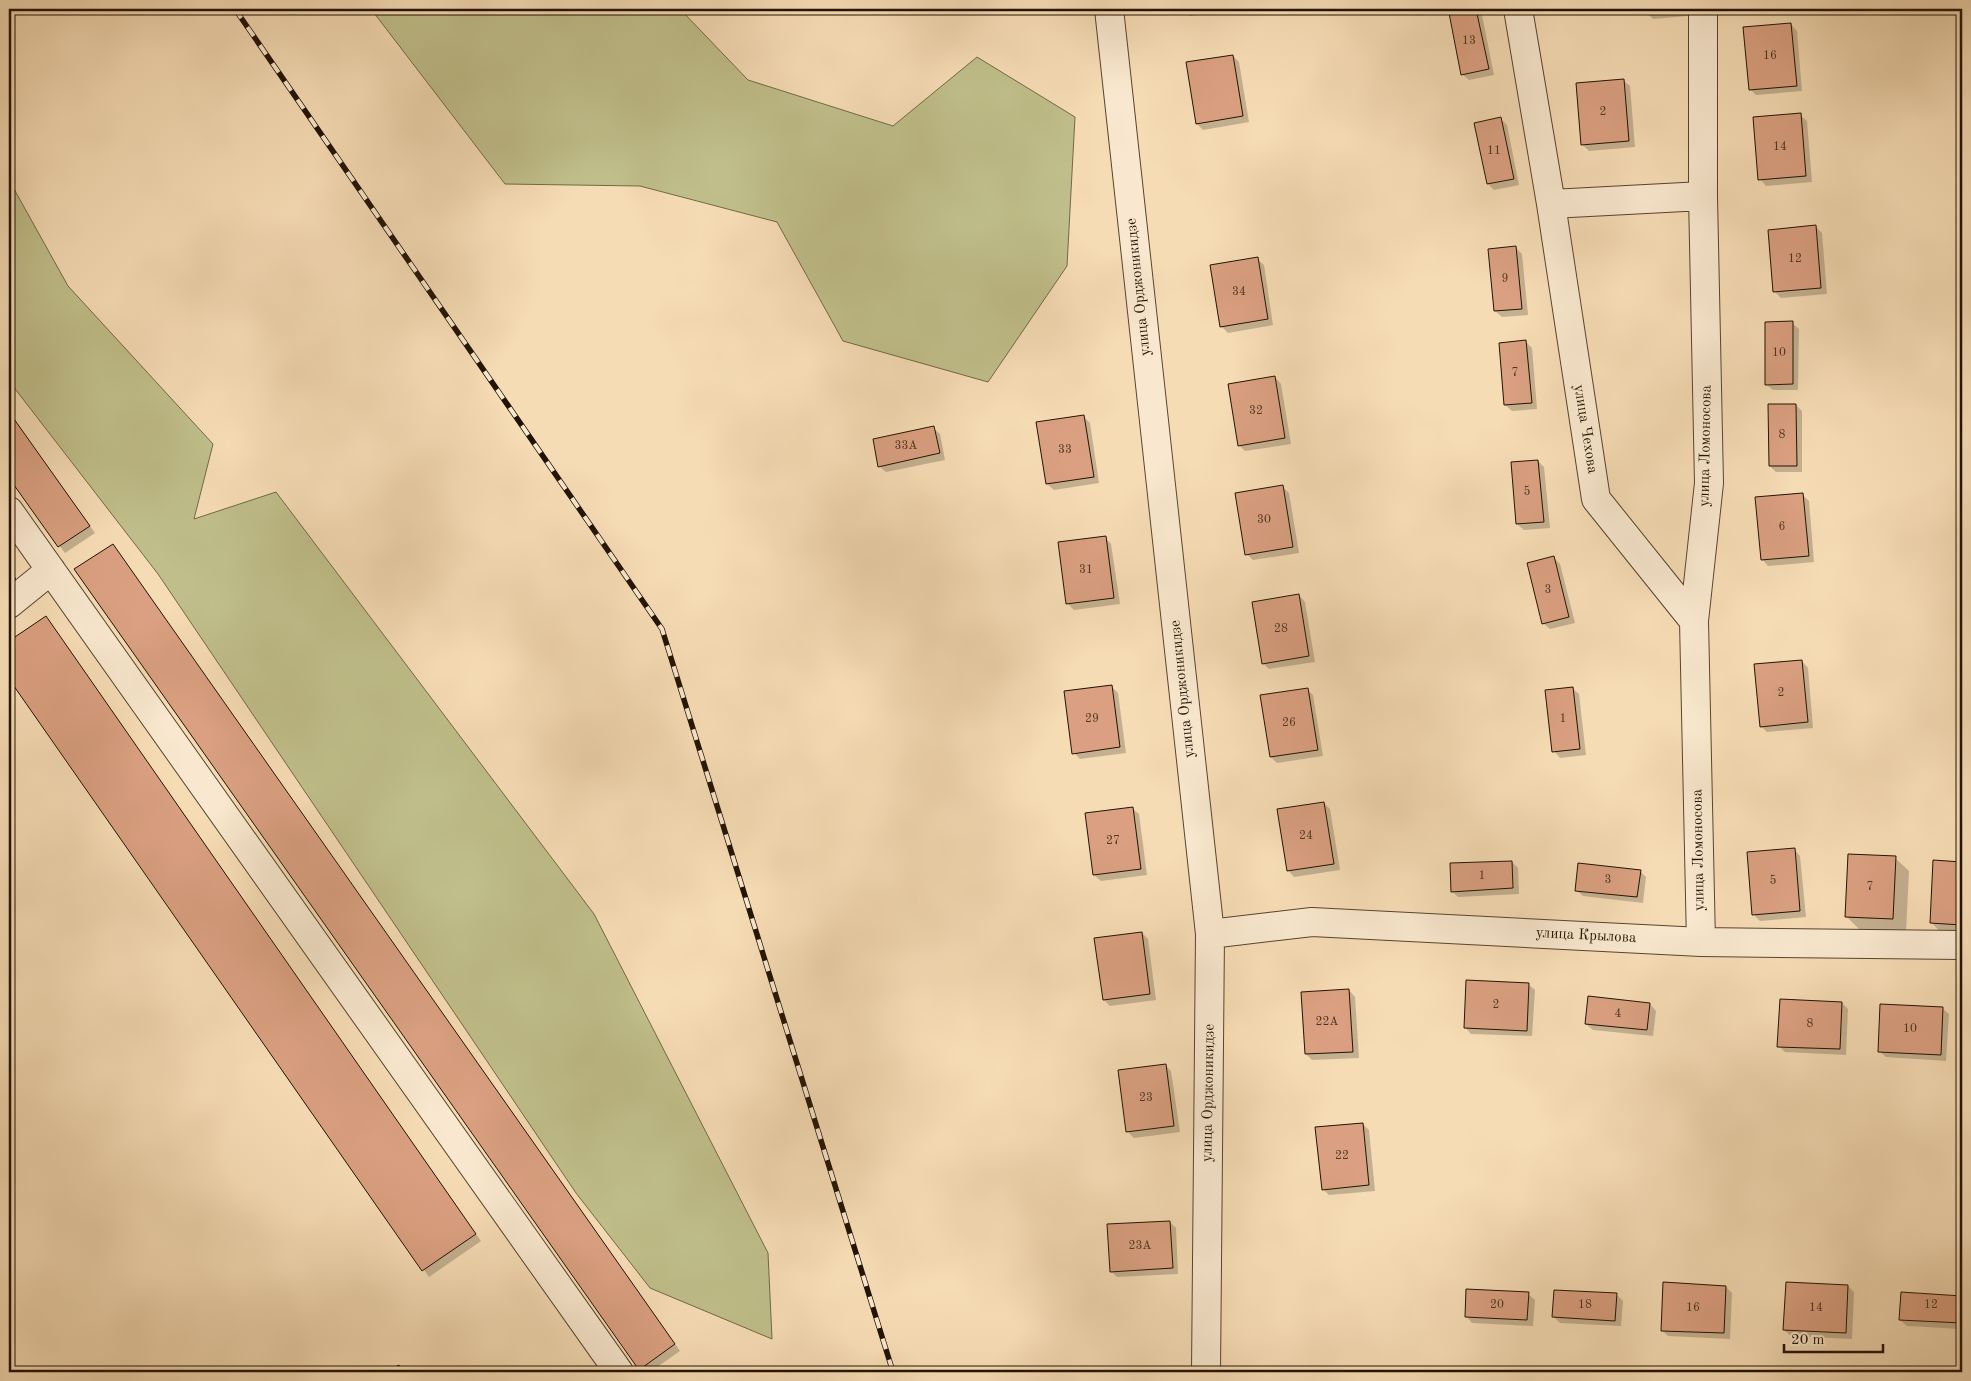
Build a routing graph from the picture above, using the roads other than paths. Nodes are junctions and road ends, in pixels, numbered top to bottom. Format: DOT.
graph roads {
  1 [pos="1109,9"];
  2 [pos="1518,9"];
  3 [pos="1703,9"];
  4 [pos="1703,196"];
  5 [pos="1551,204"];
  6 [pos="9,511"];
  7 [pos="52,570"];
  8 [pos="9,604"];
  9 [pos="1694,621"];
  10 [pos="1210,934"];
  11 [pos="1701,942"];
  12 [pos="1962,944"];
  13 [pos="619,1372"];
  14 [pos="1206,1372"];
  1 -- 10 [label="street, улица Орджоникидзе"];
  2 -- 5 [label="street, улица Чехова"];
  3 -- 4 [label="street, улица Ломоносова"];
  4 -- 5 [label="street"];
  4 -- 9 [label="street, улица Ломоносова"];
  5 -- 9 [label="street, улица Чехова"];
  6 -- 7 [label="street"];
  7 -- 8 [label="street"];
  7 -- 13 [label="street"];
  9 -- 11 [label="street, улица Ломоносова"];
  10 -- 11 [label="street, улица Крылова"];
  10 -- 14 [label="street, улица Орджоникидзе"];
  11 -- 12 [label="street, улица Крылова"];
}
